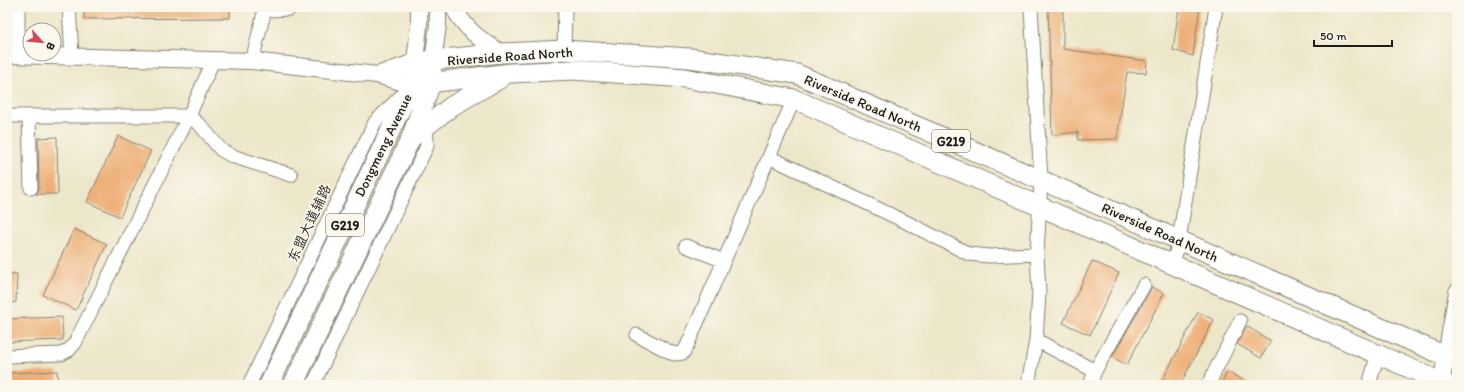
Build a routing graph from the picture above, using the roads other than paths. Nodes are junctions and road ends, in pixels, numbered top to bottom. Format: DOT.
graph roads {
  1 [pos="18,7"];
  2 [pos="69,7"];
  3 [pos="292,7"];
  4 [pos="419,7"];
  5 [pos="438,7"];
  6 [pos="453,7"];
  7 [pos="565,7"];
  8 [pos="1031,7"];
  9 [pos="1216,7"];
  10 [pos="564,50"];
  11 [pos="502,53"];
  12 [pos="13,55"];
  13 [pos="72,56"];
  14 [pos="213,61"];
  15 [pos="252,61"];
  16 [pos="433,61"];
  17 [pos="415,62"];
  18 [pos="511,73"];
  19 [pos="377,75"];
  20 [pos="421,84"];
  21 [pos="794,99"];
  22 [pos="7,116"];
  23 [pos="29,116"];
  24 [pos="189,116"];
  25 [pos="418,132"];
  26 [pos="769,157"];
  27 [pos="291,175"];
  28 [pos="1041,180"];
  29 [pos="31,188"];
  30 [pos="1039,207"];
  31 [pos="1180,240"];
  32 [pos="686,246"];
  33 [pos="1037,254"];
  34 [pos="724,261"];
  35 [pos="1173,265"];
  36 [pos="1144,285"];
  37 [pos="1457,292"];
  38 [pos="1240,321"];
  39 [pos="637,335"];
  40 [pos="1036,340"];
  41 [pos="1378,353"];
  42 [pos="7,356"];
  43 [pos="1452,359"];
  44 [pos="1096,372"];
  45 [pos="1443,384"];
  46 [pos="249,385"];
  47 [pos="269,385"];
  48 [pos="293,385"];
  49 [pos="313,385"];
  50 [pos="1028,385"];
  51 [pos="1090,385"];
  52 [pos="1208,385"];
  53 [pos="1369,385"];
  1 -- 12 [label="street"];
  2 -- 13 [label="street"];
  3 -- 15 [label="street"];
  4 -- 17 [label="main road, Dongmeng Avenue"];
  5 -- 16 [label="main road, Dongmeng Avenue"];
  6 -- 11 [label="main road"];
  7 -- 10 [label="street"];
  8 -- 28 [label="street"];
  9 -- 31 [label="street"];
  10 -- 11 [label="highway, Riverside Road North / G219"];
  10 -- 28 [label="highway, Riverside Road North / G219"];
  11 -- 16 [label="highway, Riverside Road North / G219"];
  12 -- 13 [label="main road"];
  13 -- 14 [label="main road"];
  14 -- 15 [label="main road"];
  14 -- 24 [label="street"];
  15 -- 19 [label="main road"];
  16 -- 17 [label="highway, Riverside Road North / G219"];
  16 -- 20 [label="highway, Dongmeng Avenue / G219"];
  17 -- 19 [label="main road"];
  17 -- 20 [label="highway, Dongmeng Avenue / G219"];
  18 -- 20 [label="highway, Riverside Road North / G219"];
  18 -- 21 [label="highway, Riverside Road North / G219"];
  18 -- 25 [label="highway"];
  19 -- 20 [label="main road"];
  20 -- 25 [label="highway, Dongmeng Avenue / G219"];
  20 -- 46 [label="street, 东盟大道辅路"];
  20 -- 47 [label="highway, Dongmeng Avenue / G219"];
  21 -- 26 [label="street"];
  21 -- 30 [label="highway, Riverside Road North / G219"];
  22 -- 23 [label="street"];
  23 -- 24 [label="street"];
  23 -- 29 [label="street"];
  24 -- 27 [label="street"];
  24 -- 42 [label="street"];
  25 -- 48 [label="highway, Dongmeng Avenue / G219"];
  25 -- 49 [label="street"];
  26 -- 33 [label="street"];
  26 -- 34 [label="street"];
  28 -- 30 [label="street"];
  28 -- 31 [label="highway, Riverside Road North / G219"];
  30 -- 33 [label="street"];
  30 -- 35 [label="highway, Riverside Road North / G219"];
  31 -- 35 [label="street"];
  31 -- 43 [label="highway, Riverside Road North / G219"];
  32 -- 34 [label="street"];
  33 -- 40 [label="street"];
  34 -- 39 [label="street"];
  35 -- 41 [label="highway, Riverside Road North / G219"];
  36 -- 44 [label="street"];
  37 -- 43 [label="main road"];
  38 -- 52 [label="street"];
  40 -- 44 [label="street"];
  40 -- 50 [label="street"];
  41 -- 45 [label="highway, Riverside Road North / G219"];
  41 -- 53 [label="street"];
  43 -- 45 [label="main road"];
  44 -- 51 [label="street"];
}
